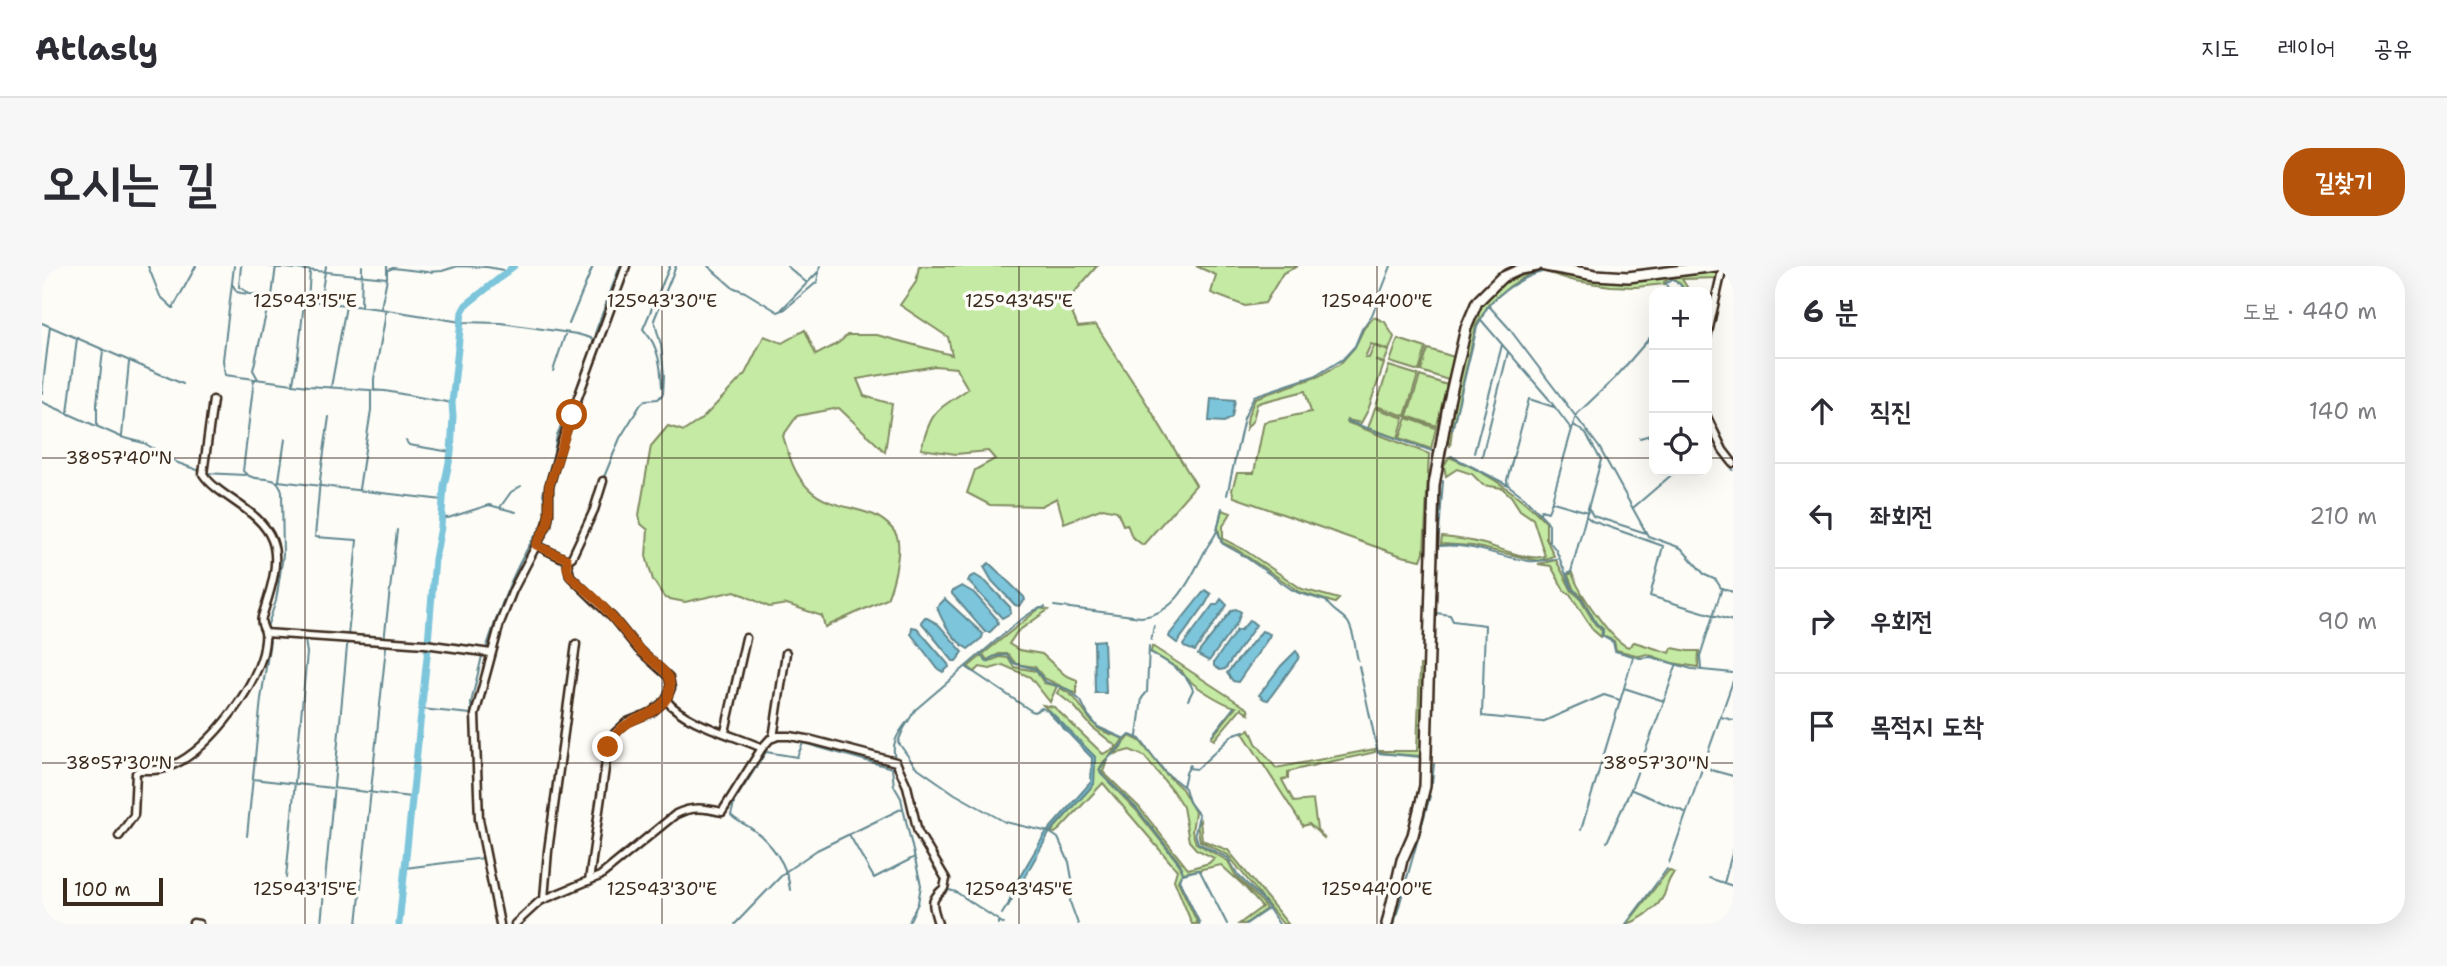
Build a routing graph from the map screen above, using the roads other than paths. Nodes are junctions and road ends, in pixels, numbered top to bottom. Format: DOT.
graph roads {
  1 [pos="626,266"];
  2 [pos="1536,266"];
  3 [pos="1545,266"];
  4 [pos="1716,266"];
  5 [pos="1723,266"];
  6 [pos="1712,315"];
  7 [pos="213,400"];
  8 [pos="1712,427"];
  9 [pos="1733,463"];
  10 [pos="603,481"];
  11 [pos="536,545"];
  12 [pos="567,559"];
  13 [pos="265,633"];
  14 [pos="746,638"];
  15 [pos="576,644"];
  16 [pos="491,653"];
  17 [pos="786,653"];
  18 [pos="666,700"];
  19 [pos="724,732"];
  20 [pos="774,738"];
  21 [pos="762,748"];
  22 [pos="119,836"];
  23 [pos="589,881"];
  24 [pos="544,899"];
  25 [pos="500,924"];
  26 [pos="514,924"];
  27 [pos="938,924"];
  28 [pos="1387,924"];
  1 -- 11 [label="street"];
  2 -- 28 [label="street"];
  3 -- 4 [label="street"];
  5 -- 6 [label="street"];
  7 -- 13 [label="street"];
  8 -- 9 [label="street"];
  10 -- 12 [label="street"];
  11 -- 12 [label="street"];
  11 -- 16 [label="street"];
  12 -- 18 [label="street"];
  13 -- 16 [label="street"];
  13 -- 22 [label="street"];
  14 -- 19 [label="street"];
  15 -- 24 [label="street"];
  16 -- 25 [label="street"];
  17 -- 20 [label="street"];
  18 -- 19 [label="street"];
  18 -- 23 [label="street"];
  19 -- 21 [label="street"];
  20 -- 21 [label="street"];
  20 -- 27 [label="street"];
  21 -- 23 [label="street"];
  23 -- 24 [label="street"];
  24 -- 26 [label="street"];
}
